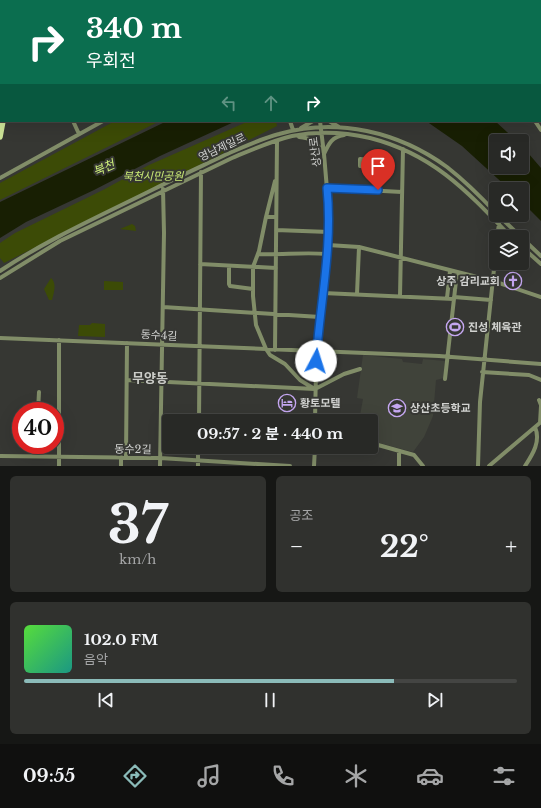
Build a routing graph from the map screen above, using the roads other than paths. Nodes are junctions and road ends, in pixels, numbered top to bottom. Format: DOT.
graph roads {
  1 [pos="3,122"];
  2 [pos="73,122"];
  3 [pos="101,122"];
  4 [pos="290,122"];
  5 [pos="310,122"];
  6 [pos="320,122"];
  7 [pos="331,122"];
  8 [pos="339,127"];
  9 [pos="299,129"];
  10 [pos="292,130"];
  11 [pos="321,130"];
  12 [pos="79,134"];
  13 [pos="348,134"];
  14 [pos="293,136"];
  15 [pos="0,137"];
  16 [pos="277,141"];
  17 [pos="404,149"];
  18 [pos="324,154"];
  19 [pos="379,168"];
  20 [pos="201,172"];
  21 [pos="276,175"];
  22 [pos="0,178"];
  23 [pos="163,184"];
  24 [pos="327,188"];
  25 [pos="163,190"];
  26 [pos="378,190"];
  27 [pos="402,192"];
  28 [pos="489,206"];
  29 [pos="266,217"];
  30 [pos="276,217"];
  31 [pos="506,222"];
  32 [pos="499,224"];
  33 [pos="276,230"];
  34 [pos="498,230"];
  35 [pos="505,230"];
  36 [pos="514,230"];
  37 [pos="328,232"];
  38 [pos="529,244"];
  39 [pos="328,245"];
  40 [pos="359,247"];
  41 [pos="529,253"];
  42 [pos="258,254"];
  43 [pos="327,254"];
  44 [pos="276,255"];
  45 [pos="541,256"];
  46 [pos="401,258"];
  47 [pos="200,264"];
  48 [pos="541,264"];
  49 [pos="229,266"];
  50 [pos="253,267"];
  51 [pos="276,268"];
  52 [pos="450,270"];
  53 [pos="494,270"];
  54 [pos="0,271"];
  55 [pos="457,272"];
  56 [pos="0,278"];
  57 [pos="493,281"];
  58 [pos="253,289"];
  59 [pos="323,293"];
  60 [pos="357,294"];
  61 [pos="400,296"];
  62 [pos="541,297"];
  63 [pos="447,298"];
  64 [pos="454,298"];
  65 [pos="491,300"];
  66 [pos="163,306"];
  67 [pos="200,308"];
  68 [pos="254,312"];
  69 [pos="276,313"];
  70 [pos="320,317"];
  71 [pos="0,338"];
  72 [pos="59,340"];
  73 [pos="127,343"];
  74 [pos="163,345"];
  75 [pos="199,346"];
  76 [pos="266,349"];
  77 [pos="275,350"];
  78 [pos="317,352"];
  79 [pos="447,357"];
  80 [pos="484,360"];
  81 [pos="541,364"];
  82 [pos="360,369"];
  83 [pos="482,372"];
  84 [pos="445,379"];
  85 [pos="127,380"];
  86 [pos="541,380"];
  87 [pos="162,382"];
  88 [pos="199,383"];
  89 [pos="315,389"];
  90 [pos="39,392"];
  91 [pos="539,400"];
  92 [pos="38,402"];
  93 [pos="57,402"];
  94 [pos="541,406"];
  95 [pos="199,414"];
  96 [pos="315,414"];
  97 [pos="540,423"];
  98 [pos="535,428"];
  99 [pos="378,446"];
  100 [pos="399,451"];
  101 [pos="59,454"];
  102 [pos="198,454"];
  103 [pos="314,454"];
  104 [pos="0,456"];
  105 [pos="121,457"];
  106 [pos="59,458"];
  107 [pos="126,458"];
  108 [pos="160,458"];
  109 [pos="198,460"];
  110 [pos="479,465"];
  111 [pos="59,466"];
  112 [pos="121,466"];
  113 [pos="160,466"];
  114 [pos="198,466"];
  115 [pos="273,466"];
  116 [pos="290,466"];
  117 [pos="314,466"];
  118 [pos="399,466"];
  119 [pos="423,466"];
  120 [pos="490,466"];
  121 [pos="525,466"];
  1 -- 15 [label="main road"];
  2 -- 12 [label="street"];
  3 -- 12 [label="street"];
  4 -- 10 [label="street"];
  5 -- 9 [label="street"];
  6 -- 11 [label="street, 상산로"];
  7 -- 8 [label="street"];
  8 -- 11 [label="street, 영남제일로"];
  8 -- 28 [label="street, 영남제일로"];
  9 -- 10 [label="street, 영남제일로"];
  9 -- 11 [label="street, 영남제일로"];
  10 -- 23 [label="street, 영남제일로"];
  11 -- 13 [label="street, 영남제일로"];
  11 -- 14 [label="street, 영남제일로"];
  11 -- 18 [label="street, 상산로"];
  12 -- 22 [label="street"];
  13 -- 17 [label="street, 영남제일로"];
  13 -- 18 [label="street"];
  14 -- 16 [label="street, 영남제일로"];
  14 -- 18 [label="street"];
  16 -- 20 [label="street, 영남제일로"];
  16 -- 21 [label="street"];
  17 -- 27 [label="street"];
  17 -- 32 [label="street, 영남제일로"];
  18 -- 24 [label="street, 상산로"];
  19 -- 19 [label="street"];
  19 -- 26 [label="street"];
  20 -- 25 [label="street, 영남제일로"];
  20 -- 47 [label="street"];
  21 -- 29 [label="street"];
  21 -- 30 [label="street"];
  23 -- 25 [label="street"];
  23 -- 54 [label="street, 영남제일로"];
  24 -- 26 [label="street"];
  24 -- 37 [label="street, 상산로"];
  25 -- 56 [label="street, 영남제일로"];
  25 -- 66 [label="street"];
  26 -- 27 [label="street"];
  27 -- 46 [label="street"];
  29 -- 30 [label="street"];
  29 -- 42 [label="street"];
  30 -- 33 [label="street"];
  31 -- 36 [label="street"];
  32 -- 34 [label="street"];
  32 -- 35 [label="street, 영남제일로"];
  33 -- 37 [label="street"];
  33 -- 44 [label="street"];
  37 -- 39 [label="street, 상산로"];
  38 -- 45 [label="street"];
  39 -- 40 [label="street"];
  39 -- 43 [label="street, 상산로"];
  40 -- 46 [label="street"];
  40 -- 60 [label="street"];
  41 -- 48 [label="street"];
  42 -- 44 [label="street"];
  42 -- 50 [label="street"];
  43 -- 44 [label="street"];
  43 -- 59 [label="street, 상산로"];
  44 -- 51 [label="street"];
  46 -- 52 [label="street"];
  46 -- 61 [label="street"];
  47 -- 49 [label="street"];
  47 -- 67 [label="street"];
  49 -- 50 [label="street"];
  49 -- 58 [label="street"];
  50 -- 51 [label="street"];
  50 -- 58 [label="street"];
  51 -- 69 [label="street"];
  52 -- 55 [label="street"];
  52 -- 63 [label="street"];
  53 -- 57 [label="street"];
  55 -- 57 [label="street"];
  55 -- 64 [label="street"];
  57 -- 62 [label="street"];
  57 -- 65 [label="street"];
  58 -- 68 [label="street"];
  59 -- 60 [label="street"];
  59 -- 70 [label="street, 상산로"];
  60 -- 61 [label="street"];
  61 -- 63 [label="street"];
  63 -- 64 [label="street"];
  64 -- 65 [label="street"];
  64 -- 79 [label="street"];
  65 -- 80 [label="street"];
  66 -- 67 [label="street"];
  66 -- 74 [label="street"];
  67 -- 68 [label="street"];
  67 -- 75 [label="street"];
  68 -- 69 [label="street"];
  68 -- 76 [label="street"];
  69 -- 70 [label="street"];
  69 -- 77 [label="street"];
  70 -- 78 [label="street, 상산로"];
  71 -- 72 [label="street, 동수4길"];
  72 -- 73 [label="street, 동수4길"];
  72 -- 93 [label="street"];
  73 -- 74 [label="street, 동수4길"];
  73 -- 85 [label="street"];
  74 -- 75 [label="street, 동수4길"];
  74 -- 87 [label="street"];
  75 -- 76 [label="street, 동수4길"];
  75 -- 88 [label="street"];
  76 -- 77 [label="street, 동수4길"];
  76 -- 89 [label="street"];
  77 -- 78 [label="street, 동수4길"];
  78 -- 79 [label="street, 동수4길"];
  78 -- 89 [label="street, 상산로"];
  79 -- 80 [label="street, 동수4길"];
  79 -- 84 [label="street"];
  80 -- 81 [label="street, 동수4길"];
  80 -- 83 [label="street"];
  82 -- 89 [label="street"];
  83 -- 86 [label="street"];
  83 -- 110 [label="street"];
  85 -- 87 [label="street"];
  85 -- 107 [label="street"];
  87 -- 88 [label="street"];
  87 -- 108 [label="street"];
  88 -- 89 [label="street"];
  88 -- 95 [label="street"];
  89 -- 96 [label="street, 상산로"];
  90 -- 92 [label="street"];
  91 -- 94 [label="street"];
  94 -- 97 [label="street"];
  97 -- 98 [label="street"];
  98 -- 120 [label="street"];
  98 -- 121 [label="street"];
  99 -- 100 [label="street"];
  100 -- 118 [label="street"];
  100 -- 119 [label="street"];
  101 -- 106 [label="street"];
  102 -- 109 [label="street"];
  103 -- 117 [label="street"];
  104 -- 106 [label="street, 동수2길"];
  105 -- 106 [label="street, 동수2길"];
  105 -- 107 [label="street, 동수2길"];
  105 -- 112 [label="street"];
  106 -- 111 [label="street"];
  107 -- 108 [label="street, 동수2길"];
  108 -- 109 [label="street, 동수2길"];
  108 -- 113 [label="street"];
  109 -- 114 [label="street"];
  109 -- 115 [label="street, 동수2길"];
  115 -- 116 [label="street, 동수2길"];
}
